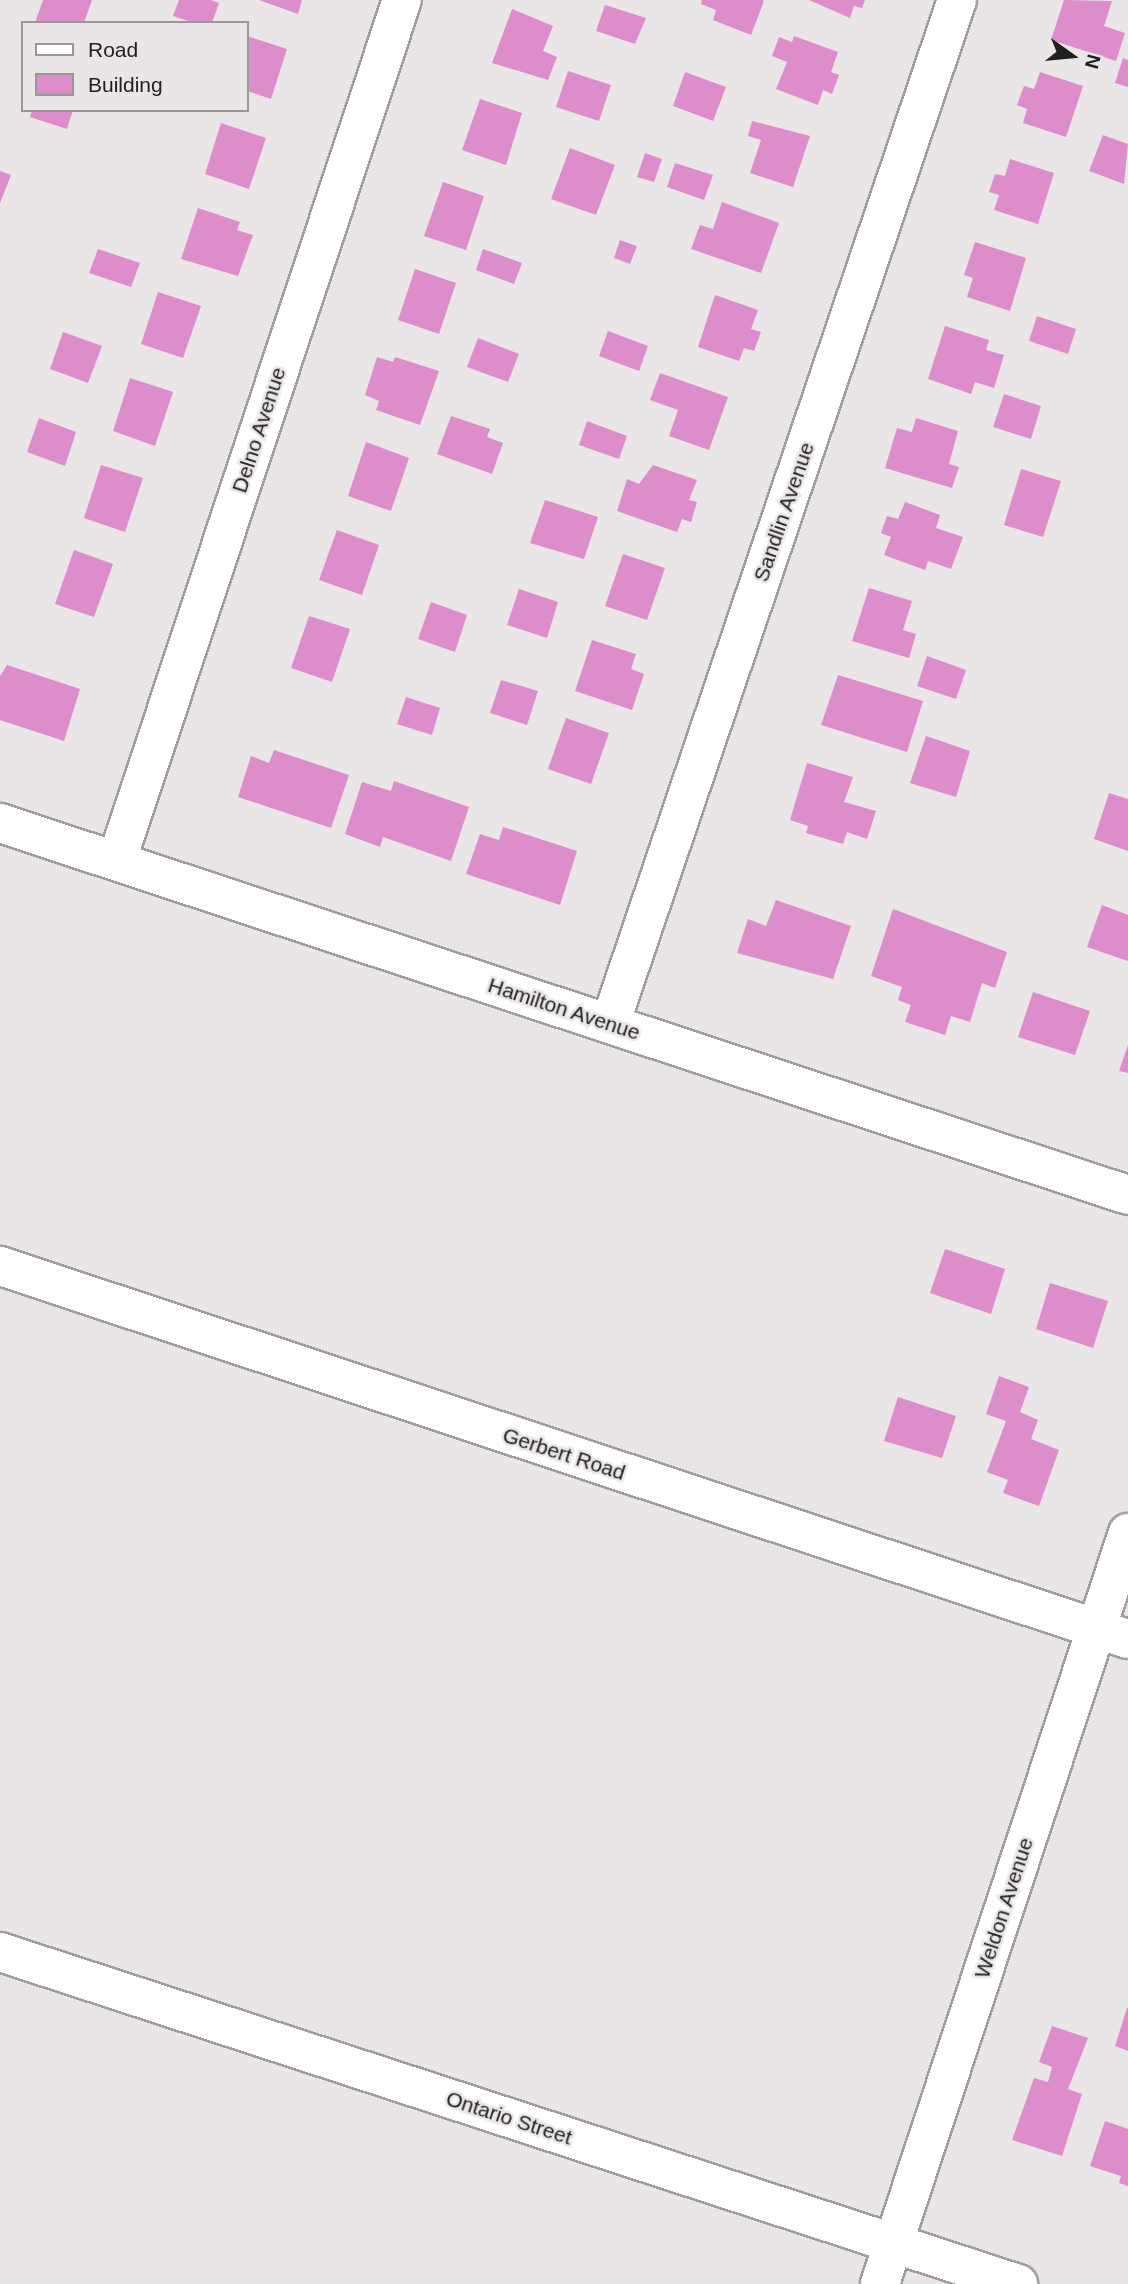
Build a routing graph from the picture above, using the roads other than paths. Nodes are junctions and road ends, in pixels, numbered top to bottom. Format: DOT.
graph roads {
  1 [pos="402,0"];
  2 [pos="957,0"];
  3 [pos="0,823"];
  4 [pos="117,860"];
  5 [pos="610,1024"];
  6 [pos="1128,1195"];
  7 [pos="0,1266"];
  8 [pos="1128,1533"];
  9 [pos="1112,1634"];
  10 [pos="0,1952"];
  11 [pos="893,2243"];
  12 [pos="880,2284"];
  13 [pos="1018,2284"];
  1 -- 4 [label="street, Delno Avenue"];
  2 -- 5 [label="street, Sandlin Avenue"];
  3 -- 4 [label="street, Hamilton Avenue"];
  4 -- 5 [label="street, Hamilton Avenue"];
  5 -- 6 [label="street, Hamilton Avenue"];
  7 -- 9 [label="street, Gerbert Road"];
  8 -- 9 [label="street, Weldon Avenue"];
  9 -- 11 [label="street, Weldon Avenue"];
  10 -- 11 [label="street, Ontario Street"];
  11 -- 12 [label="street, Weldon Avenue"];
  11 -- 13 [label="street, Ontario Street"];
}
